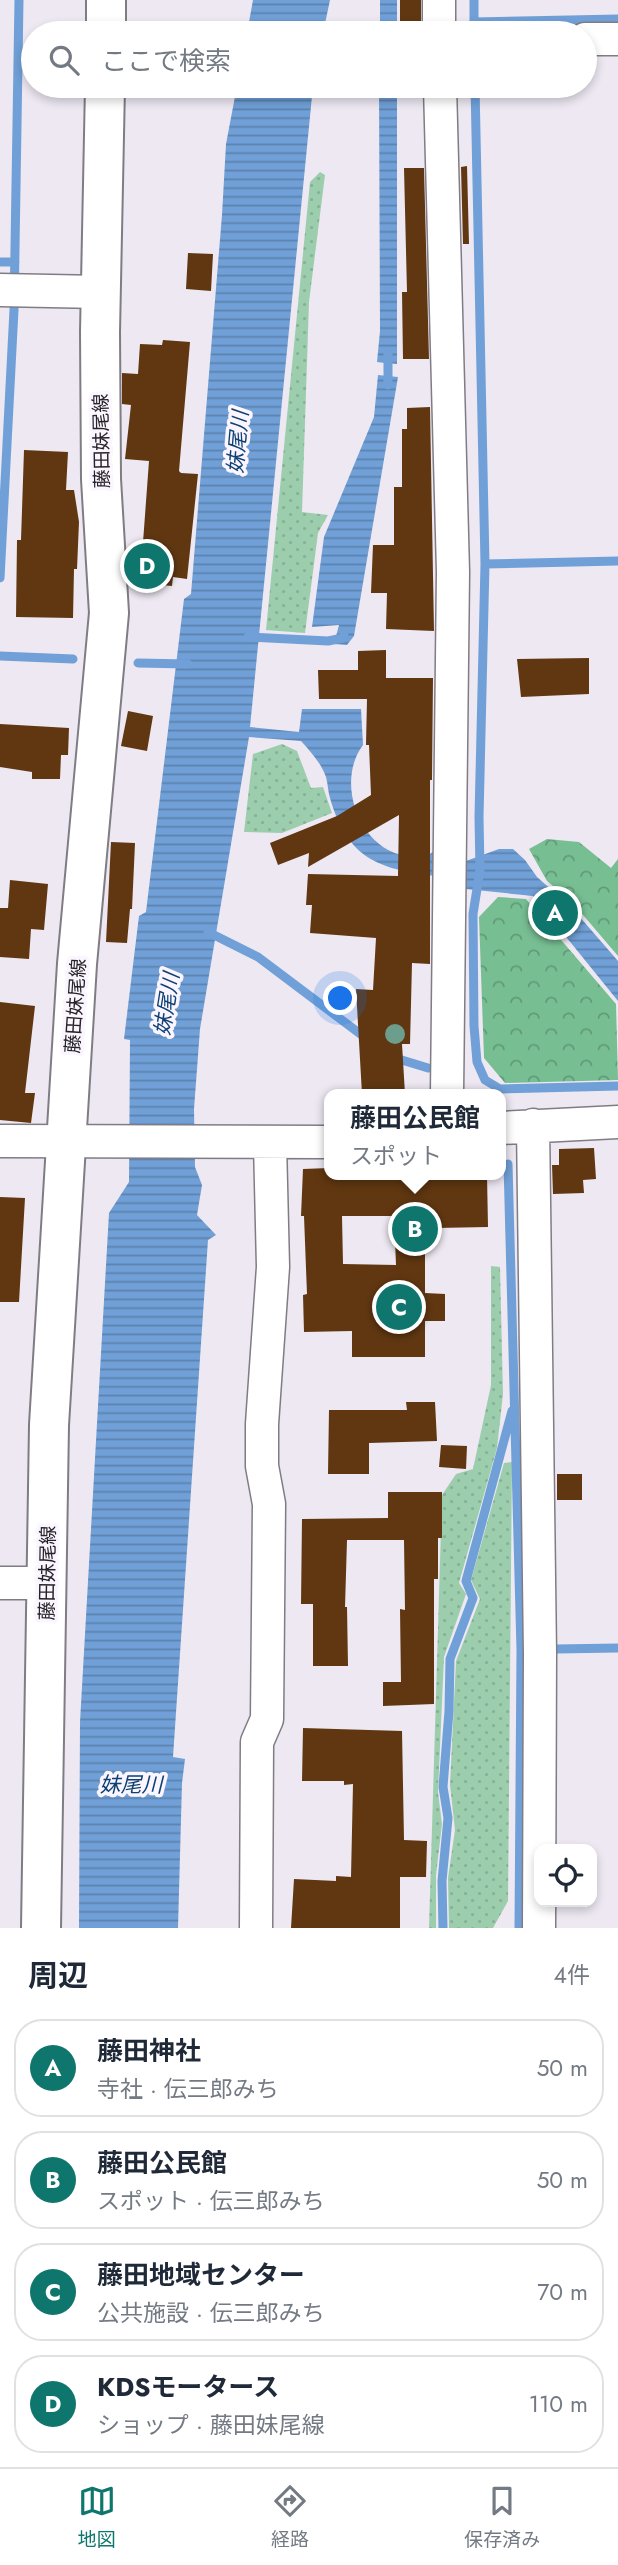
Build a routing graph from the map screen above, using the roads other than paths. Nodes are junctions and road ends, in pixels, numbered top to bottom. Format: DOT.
graph roads {
  1 [pos="106,0"];
  2 [pos="439,0"];
  3 [pos="106,21"];
  4 [pos="439,21"];
  5 [pos="597,39"];
  6 [pos="618,39"];
  7 [pos="104,98"];
  8 [pos="440,98"];
  9 [pos="9,290"];
  10 [pos="100,292"];
  11 [pos="447,1089"];
  12 [pos="618,1122"];
  13 [pos="533,1125"];
  14 [pos="506,1128"];
  15 [pos="0,1141"];
  16 [pos="65,1141"];
  17 [pos="324,1142"];
  18 [pos="270,1143"];
  19 [pos="0,1583"];
  20 [pos="47,1583"];
  21 [pos="41,1928"];
  22 [pos="256,1928"];
  23 [pos="539,1928"];
  1 -- 3 [label="main road"];
  2 -- 4 [label="street"];
  5 -- 6 [label="street"];
  7 -- 10 [label="main road, 藤田妹尾線"];
  8 -- 11 [label="street"];
  9 -- 10 [label="street"];
  10 -- 16 [label="main road, 藤田妹尾線"];
  12 -- 13 [label="street"];
  13 -- 14 [label="street"];
  13 -- 23 [label="street"];
  15 -- 16 [label="street"];
  16 -- 18 [label="street"];
  16 -- 20 [label="main road, 藤田妹尾線"];
  17 -- 18 [label="street"];
  18 -- 22 [label="street"];
  19 -- 20 [label="street"];
  20 -- 21 [label="main road, 藤田妹尾線"];
}
